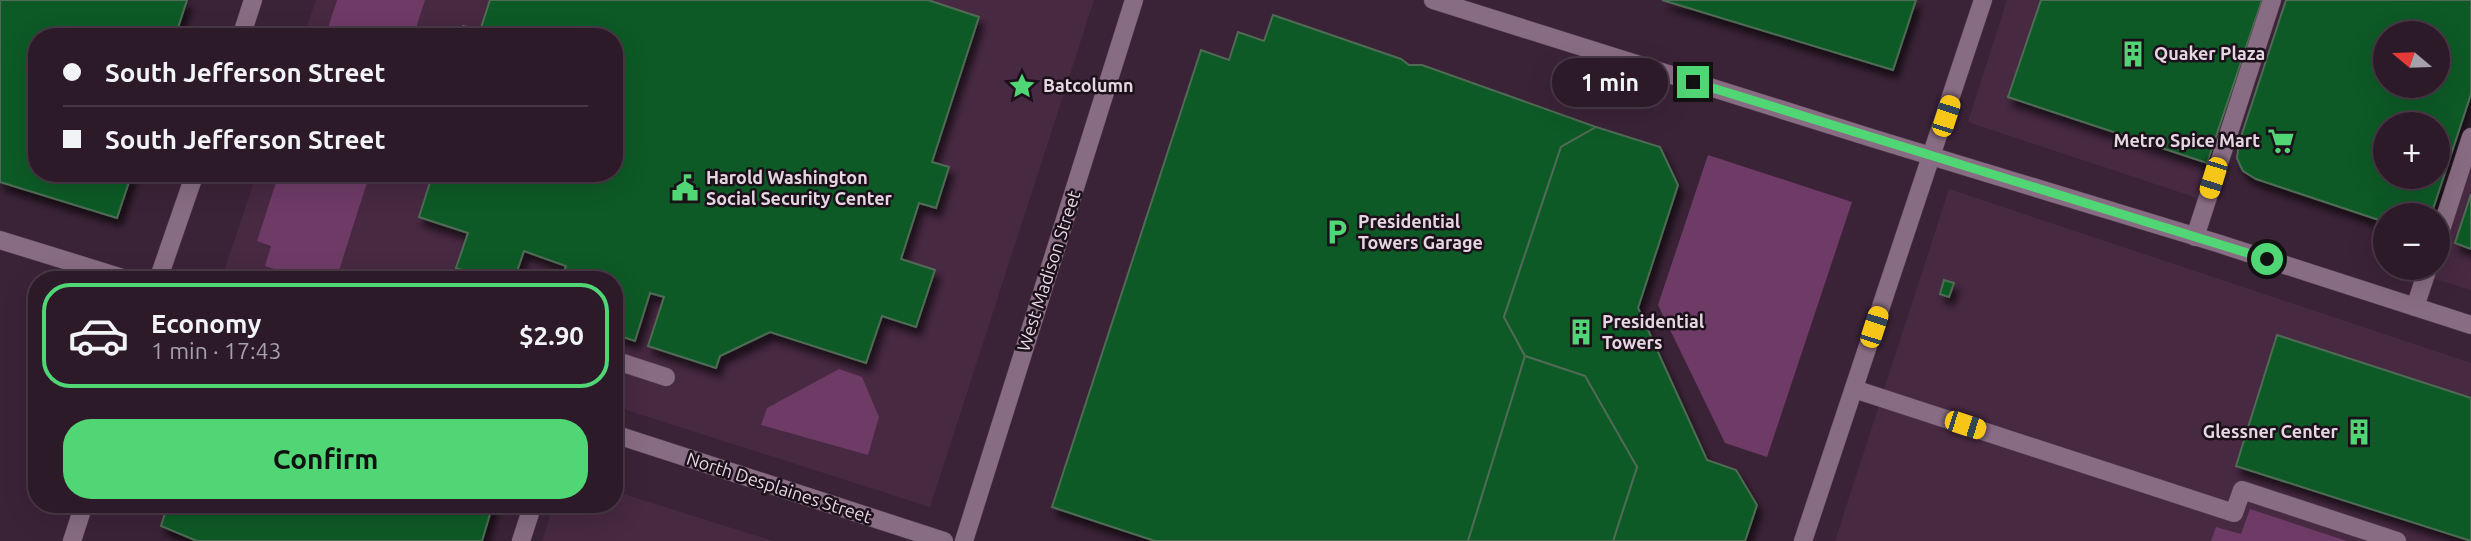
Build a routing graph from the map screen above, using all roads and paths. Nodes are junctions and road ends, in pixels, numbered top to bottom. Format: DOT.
graph roads {
  1 [pos="253,0"];
  2 [pos="1134,0"];
  3 [pos="1433,0"];
  4 [pos="1983,0"];
  5 [pos="2272,0"];
  6 [pos="243,28"];
  7 [pos="2471,137"];
  8 [pos="1932,157"];
  9 [pos="192,182"];
  10 [pos="2450,203"];
  11 [pos="2194,237"];
  12 [pos="0,240"];
  13 [pos="100,271"];
  14 [pos="161,271"];
  15 [pos="2424,280"];
  16 [pos="2414,307"];
  17 [pos="2471,325"];
  18 [pos="623,363"];
  19 [pos="666,377"];
  20 [pos="1854,389"];
  21 [pos="623,437"];
  22 [pos="81,513"];
  23 [pos="530,513"];
  24 [pos="72,541"];
  25 [pos="521,541"];
  26 [pos="944,541"];
  27 [pos="964,541"];
  28 [pos="1803,541"];
  29 [pos="2397,541"];
  1 -- 6 [label="main road"];
  2 -- 27 [label="main road, West Madison Street"];
  3 -- 8 [label="main road"];
  4 -- 8 [label="main road"];
  5 -- 11 [label="main road"];
  7 -- 10 [label="main road"];
  8 -- 11 [label="main road"];
  8 -- 20 [label="main road"];
  9 -- 14 [label="main road"];
  11 -- 16 [label="main road"];
  12 -- 13 [label="main road"];
  15 -- 16 [label="main road"];
  16 -- 17 [label="main road"];
  18 -- 19 [label="main road"];
  20 -- 28 [label="main road"];
  20 -- 29 [label="main road"];
  21 -- 26 [label="main road, North Desplaines Street"];
  22 -- 24 [label="main road"];
  23 -- 25 [label="main road"];
}
